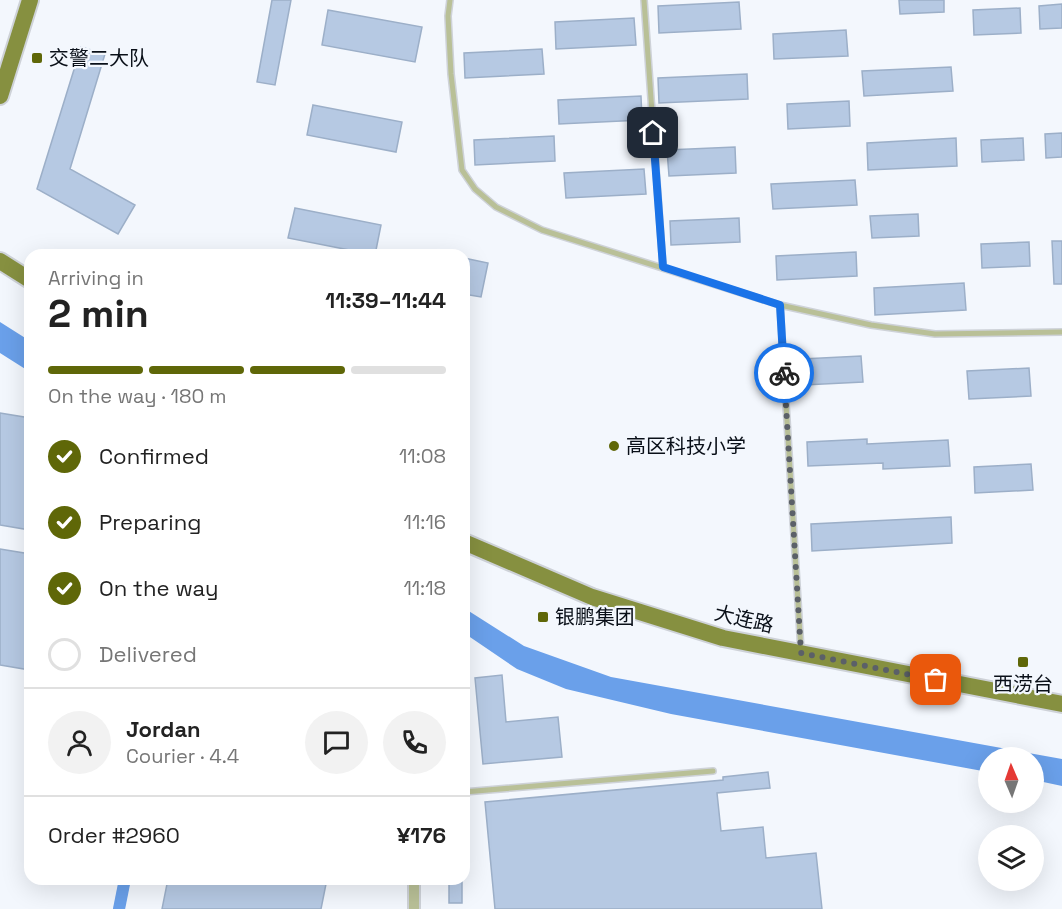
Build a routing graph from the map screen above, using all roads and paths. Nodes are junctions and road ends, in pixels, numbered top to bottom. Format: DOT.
graph roads {
  1 [pos="30,0"];
  2 [pos="450,0"];
  3 [pos="644,0"];
  4 [pos="0,96"];
  5 [pos="0,261"];
  6 [pos="663,267"];
  7 [pos="24,276"];
  8 [pos="780,305"];
  9 [pos="1062,332"];
  10 [pos="470,545"];
  11 [pos="801,653"];
  12 [pos="1062,704"];
  13 [pos="712,771"];
  14 [pos="470,791"];
  15 [pos="414,885"];
  16 [pos="414,909"];
  1 -- 4 [label="main road"];
  2 -- 6 [label="lane"];
  3 -- 6 [label="lane"];
  5 -- 7 [label="main road"];
  6 -- 8 [label="lane"];
  8 -- 9 [label="lane"];
  8 -- 11 [label="lane"];
  10 -- 11 [label="main road, 大连路"];
  11 -- 12 [label="main road, 大连路"];
  13 -- 14 [label="lane"];
  15 -- 16 [label="street"];
}
